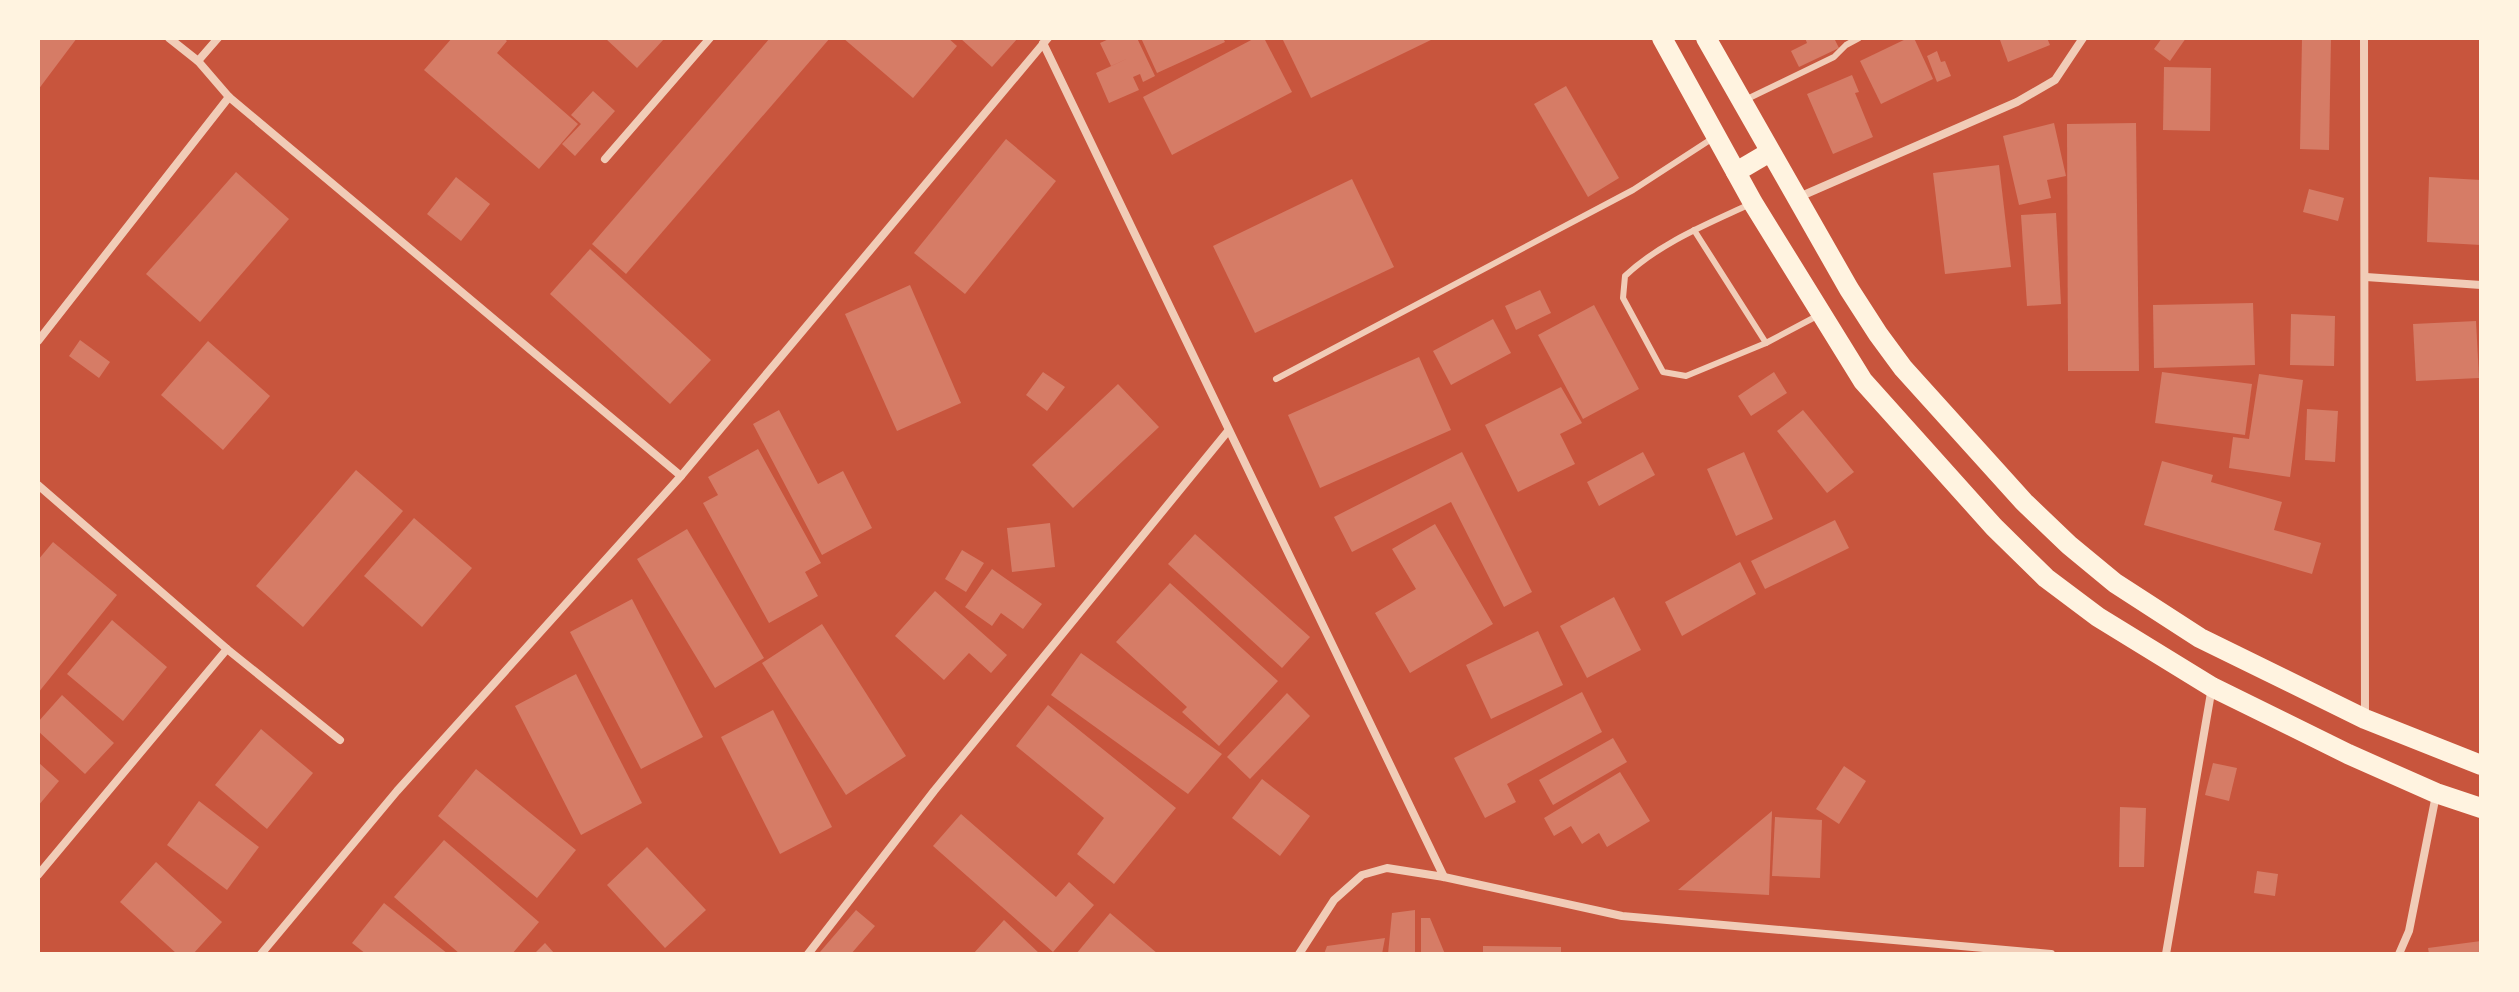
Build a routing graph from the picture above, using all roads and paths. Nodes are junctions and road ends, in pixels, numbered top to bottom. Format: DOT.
graph roads {
  1 [pos="169,38"];
  2 [pos="218,38"];
  3 [pos="710,38"];
  4 [pos="1662,38"];
  5 [pos="1706,38"];
  6 [pos="1859,38"];
  7 [pos="2083,38"];
  8 [pos="2364,38"];
  9 [pos="1046,41"];
  10 [pos="198,61"];
  11 [pos="229,97"];
  12 [pos="1742,101"];
  13 [pos="1716,136"];
  14 [pos="1770,152"];
  15 [pos="605,159"];
  16 [pos="1736,172"];
  17 [pos="1799,198"];
  18 [pos="1753,203"];
  19 [pos="1694,230"];
  20 [pos="2366,277"];
  21 [pos="2481,285"];
  22 [pos="1820,314"];
  23 [pos="38,341"];
  24 [pos="1766,343"];
  25 [pos="1276,379"];
  26 [pos="1228,431"];
  27 [pos="681,476"];
  28 [pos="38,485"];
  29 [pos="227,649"];
  30 [pos="2212,687"];
  31 [pos="2365,719"];
  32 [pos="340,740"];
  33 [pos="2481,765"];
  34 [pos="2436,793"];
  35 [pos="2481,808"];
  36 [pos="38,875"];
  37 [pos="1444,877"];
  38 [pos="261,954"];
  39 [pos="808,954"];
  40 [pos="1299,954"];
  41 [pos="2051,954"];
  42 [pos="2166,954"];
  43 [pos="2399,954"];
  1 -- 10 [label="street"];
  2 -- 10 [label="street"];
  3 -- 15 [label="street"];
  4 -- 13 [label="main road"];
  5 -- 12 [label="main road"];
  6 -- 12 [label="lane"];
  7 -- 17 [label="street"];
  8 -- 20 [label="street"];
  9 -- 26 [label="street"];
  9 -- 27 [label="street"];
  10 -- 11 [label="street"];
  11 -- 23 [label="street"];
  11 -- 27 [label="street"];
  12 -- 14 [label="main road"];
  13 -- 16 [label="main road"];
  13 -- 25 [label="lane"];
  14 -- 16 [label="main road"];
  14 -- 17 [label="main road"];
  16 -- 18 [label="main road"];
  17 -- 31 [label="main road"];
  18 -- 19 [label="lane"];
  18 -- 22 [label="main road"];
  19 -- 24 [label="lane"];
  19 -- 24 [label="lane"];
  20 -- 21 [label="street"];
  20 -- 31 [label="street"];
  22 -- 24 [label="lane"];
  22 -- 30 [label="main road"];
  26 -- 37 [label="street"];
  26 -- 39 [label="street"];
  27 -- 38 [label="street"];
  28 -- 29 [label="street"];
  29 -- 32 [label="street"];
  29 -- 36 [label="street"];
  30 -- 34 [label="main road"];
  30 -- 42 [label="street"];
  31 -- 33 [label="main road"];
  34 -- 35 [label="main road"];
  34 -- 43 [label="street"];
  37 -- 40 [label="street"];
  37 -- 41 [label="street"];
}
